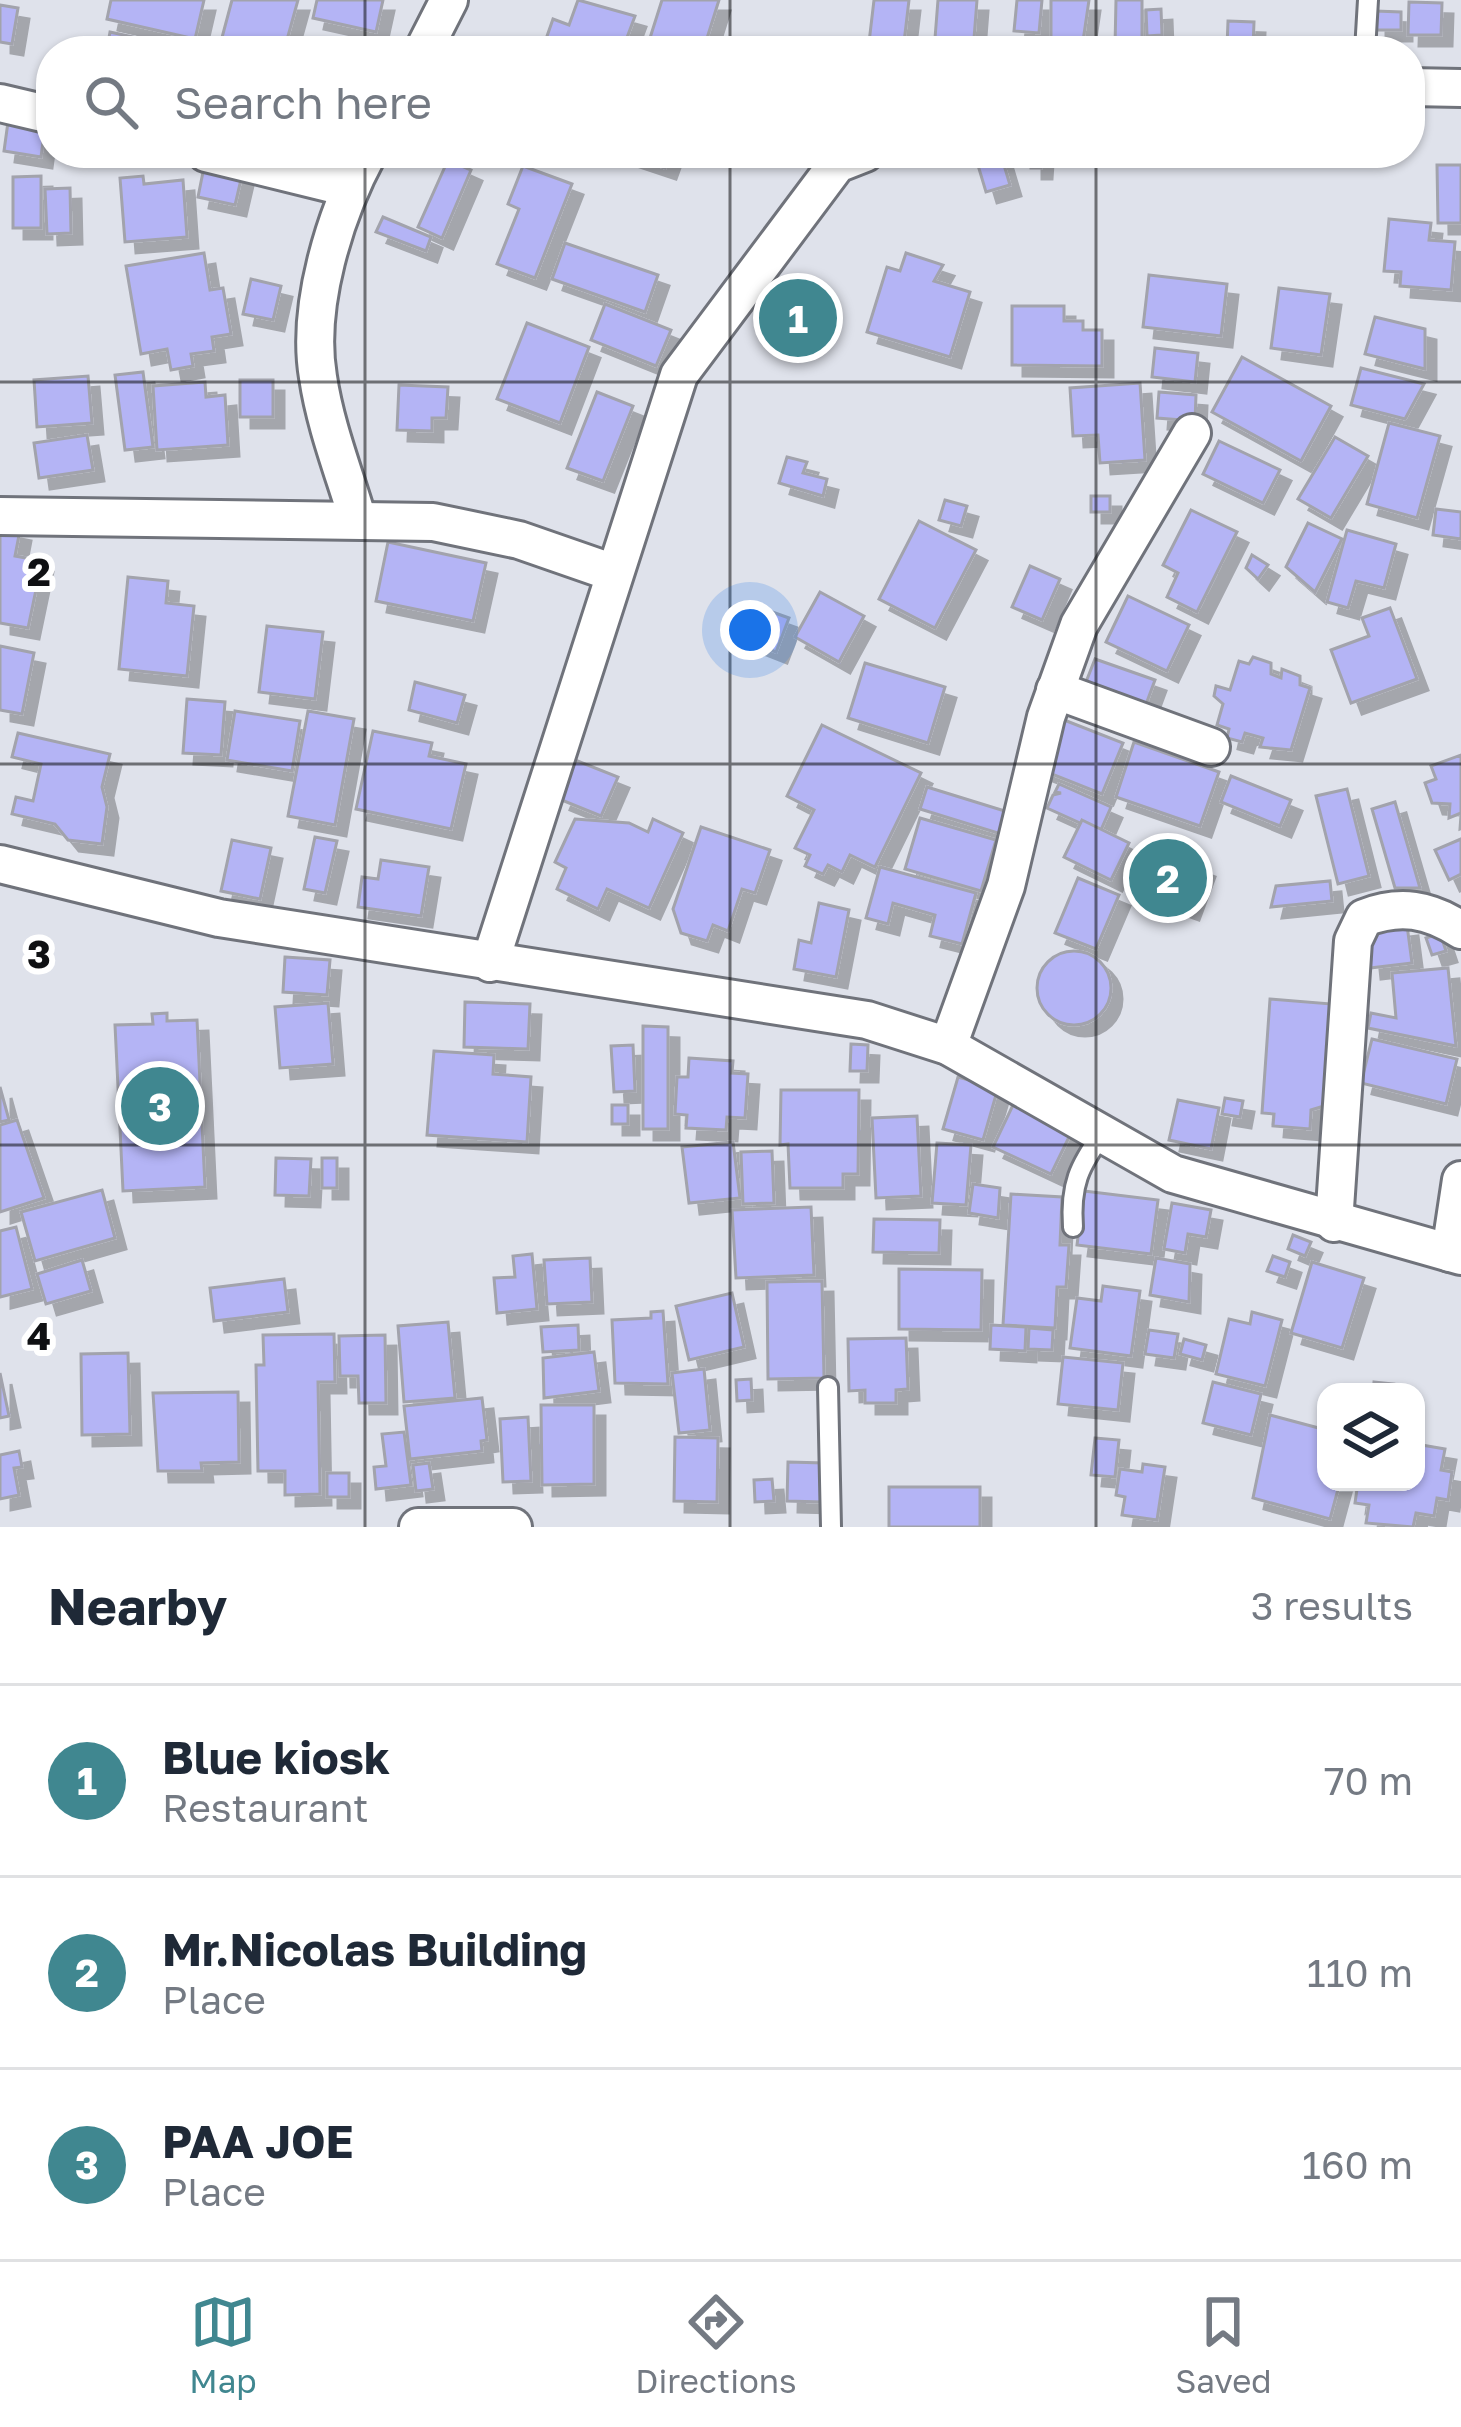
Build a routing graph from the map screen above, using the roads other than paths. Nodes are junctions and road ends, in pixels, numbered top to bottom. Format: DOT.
graph roads {
  1 [pos="449,0"];
  2 [pos="1369,0"];
  3 [pos="431,36"];
  4 [pos="1366,36"];
  5 [pos="1425,88"];
  6 [pos="1461,88"];
  7 [pos="0,103"];
  8 [pos="36,111"];
  9 [pos="267,168"];
  10 [pos="360,168"];
  11 [pos="834,168"];
  12 [pos="349,188"];
  13 [pos="1192,434"];
  14 [pos="0,516"];
  15 [pos="358,520"];
  16 [pos="614,573"];
  17 [pos="1055,690"];
  18 [pos="1211,747"];
  19 [pos="0,864"];
  20 [pos="1461,930"];
  21 [pos="490,963"];
  22 [pos="948,1046"];
  23 [pos="1103,1133"];
  24 [pos="1461,1180"];
  25 [pos="1334,1222"];
  26 [pos="1073,1227"];
  27 [pos="1456,1254"];
  28 [pos="828,1387"];
  29 [pos="418,1527"];
  30 [pos="513,1527"];
  31 [pos="831,1527"];
  1 -- 3 [label="street"];
  2 -- 4 [label="lane"];
  5 -- 6 [label="street"];
  7 -- 8 [label="street"];
  9 -- 12 [label="street"];
  10 -- 12 [label="street"];
  11 -- 16 [label="street"];
  12 -- 15 [label="street"];
  13 -- 17 [label="street"];
  14 -- 15 [label="street"];
  15 -- 16 [label="street"];
  16 -- 21 [label="street"];
  17 -- 18 [label="street"];
  17 -- 22 [label="street"];
  19 -- 21 [label="street"];
  20 -- 25 [label="street"];
  21 -- 22 [label="street"];
  22 -- 23 [label="street"];
  23 -- 25 [label="street"];
  23 -- 26 [label="lane"];
  24 -- 27 [label="street"];
  25 -- 27 [label="street"];
  28 -- 31 [label="lane"];
  29 -- 30 [label="street"];
}
